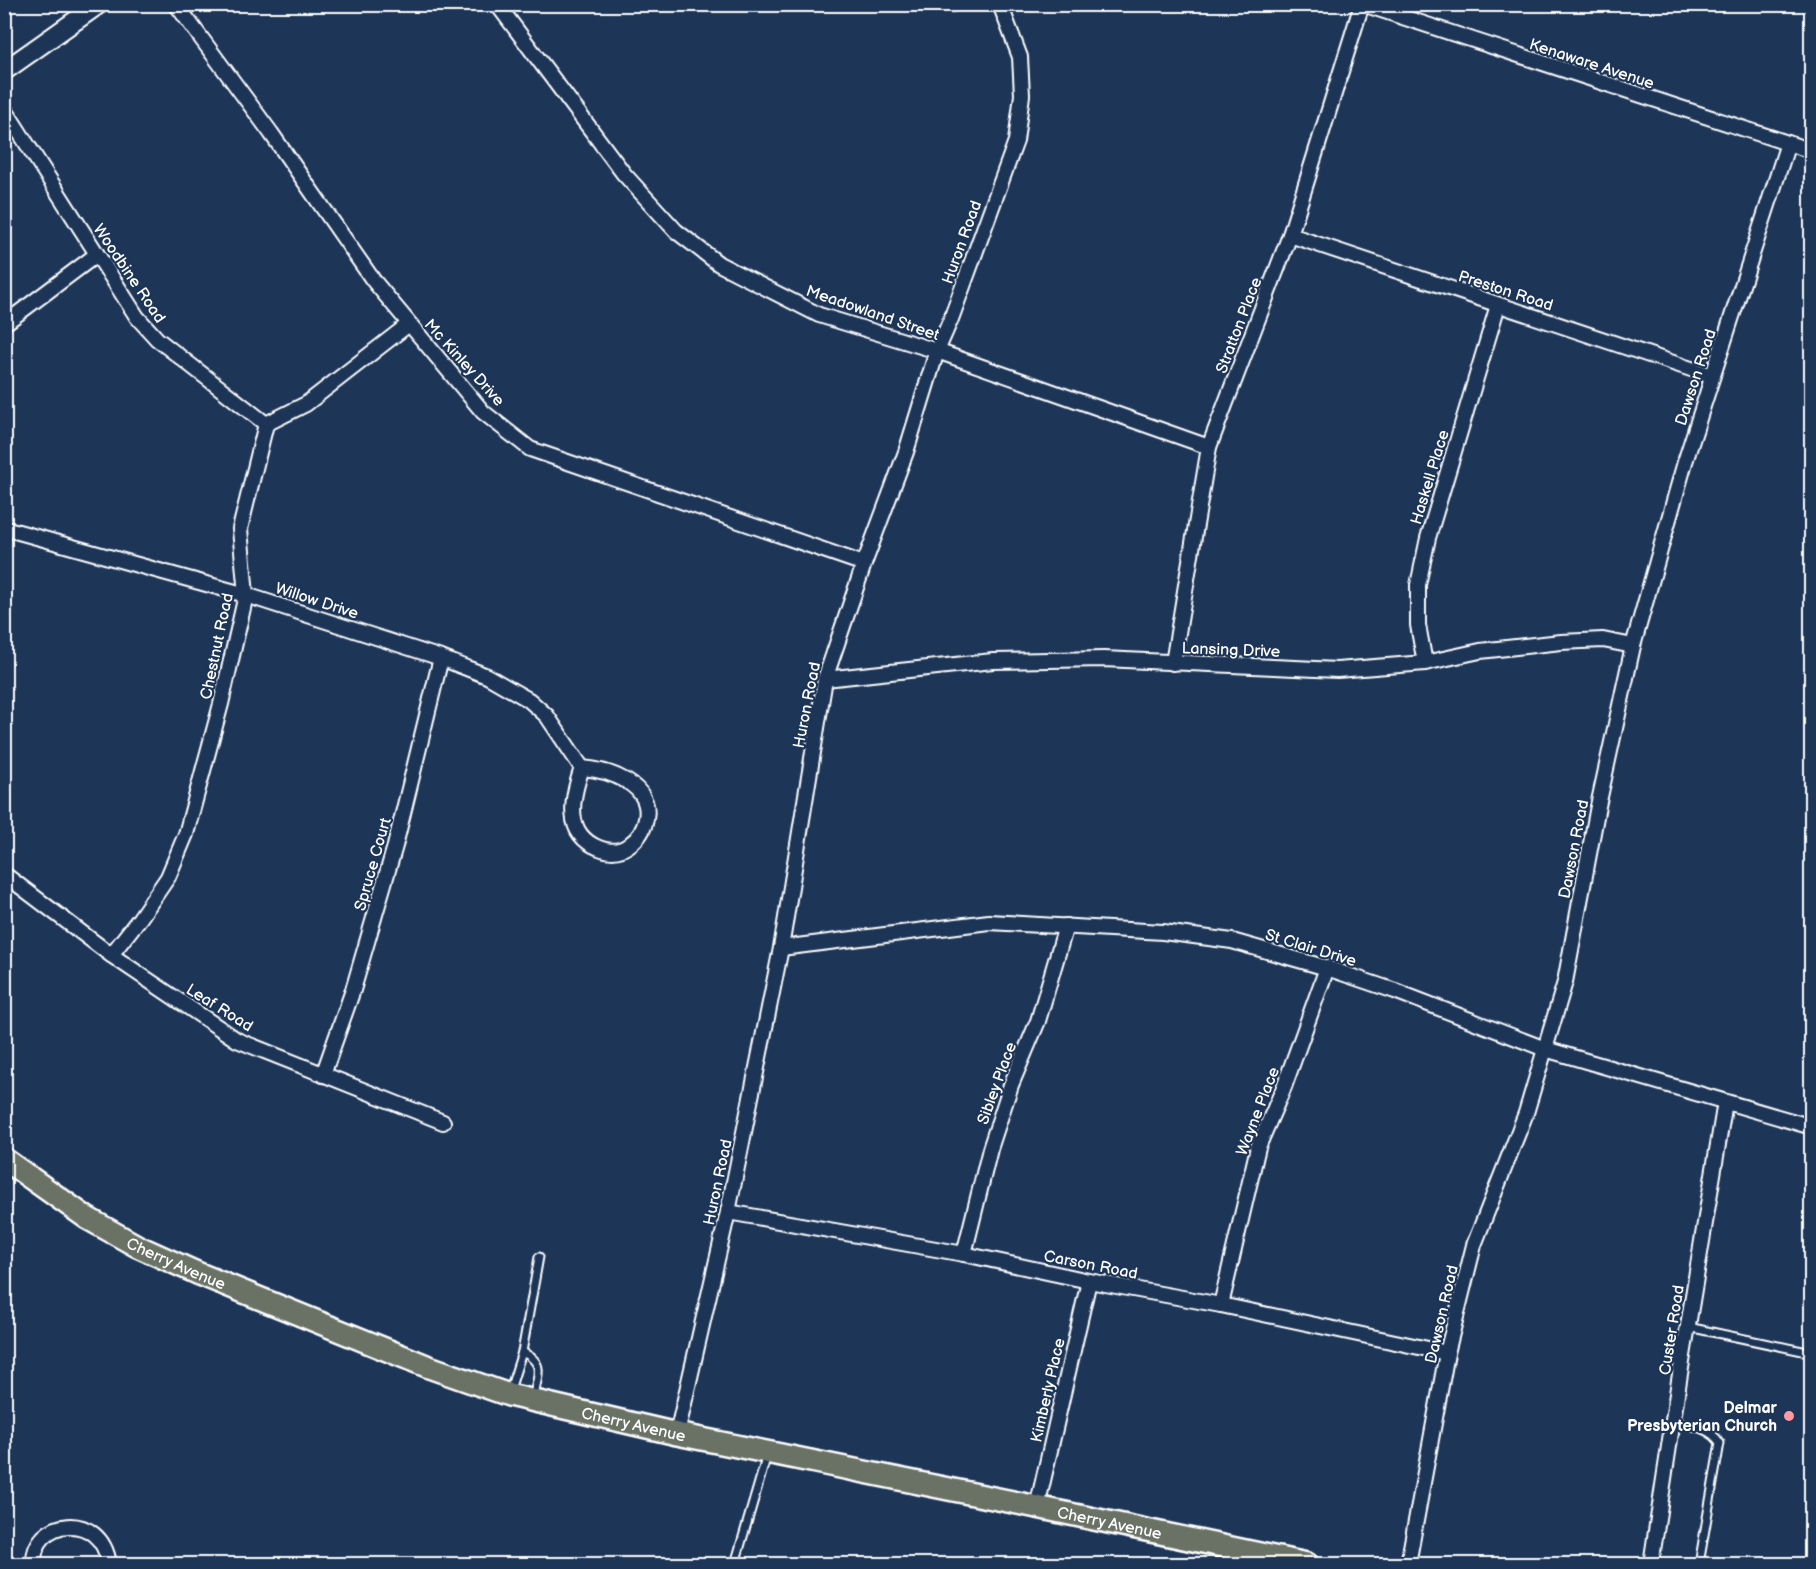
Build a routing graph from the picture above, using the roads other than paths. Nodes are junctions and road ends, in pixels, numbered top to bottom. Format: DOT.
graph roads {
  1 [pos="99,4"];
  2 [pos="176,4"];
  3 [pos="497,4"];
  4 [pos="923,4"];
  5 [pos="952,4"];
  6 [pos="1000,4"];
  7 [pos="1363,4"];
  8 [pos="4,71"];
  9 [pos="4,108"];
  10 [pos="1788,143"];
  11 [pos="1812,151"];
  12 [pos="1290,235"];
  13 [pos="96,255"];
  14 [pos="1498,305"];
  15 [pos="4,324"];
  16 [pos="409,324"];
  17 [pos="937,351"];
  18 [pos="1712,376"];
  19 [pos="266,424"];
  20 [pos="1209,447"];
  21 [pos="4,528"];
  22 [pos="864,564"];
  23 [pos="246,595"];
  24 [pos="1633,646"];
  25 [pos="441,658"];
  26 [pos="1173,663"];
  27 [pos="1425,663"];
  28 [pos="825,679"];
  29 [pos="582,768"];
  30 [pos="4,874"];
  31 [pos="1066,926"];
  32 [pos="781,948"];
  33 [pos="111,955"];
  34 [pos="1327,968"];
  35 [pos="1545,1049"];
  36 [pos="323,1075"];
  37 [pos="1725,1102"];
  38 [pos="442,1122"];
  39 [pos="1812,1127"];
  40 [pos="4,1159"];
  41 [pos="728,1212"];
  42 [pos="964,1254"];
  43 [pos="539,1257"];
  44 [pos="1089,1281"];
  45 [pos="1221,1305"];
  46 [pos="1688,1327"];
  47 [pos="522,1352"];
  48 [pos="1447,1353"];
  49 [pos="1812,1353"];
  50 [pos="509,1395"];
  51 [pos="532,1401"];
  52 [pos="1673,1422"];
  53 [pos="677,1434"];
  54 [pos="768,1452"];
  55 [pos="1037,1507"];
  56 [pos="34,1564"];
  57 [pos="109,1564"];
  58 [pos="735,1564"];
  59 [pos="1307,1564"];
  60 [pos="1408,1564"];
  61 [pos="1651,1564"];
  62 [pos="1699,1564"];
  1 -- 8 [label="main road"];
  2 -- 16 [label="street, Mc Kinley Drive"];
  3 -- 17 [label="street, Meadowland Street"];
  4 -- 5 [label="street"];
  6 -- 17 [label="street, Huron Road"];
  7 -- 10 [label="street, Kenaware Avenue"];
  7 -- 12 [label="street, Stratton Place"];
  9 -- 13 [label="street, Woodbine Road"];
  10 -- 11 [label="street, Kenaware Avenue"];
  10 -- 18 [label="street, Dawson Road"];
  12 -- 14 [label="street, Preston Road"];
  12 -- 20 [label="street, Stratton Place"];
  13 -- 15 [label="street"];
  13 -- 19 [label="street, Woodbine Road"];
  14 -- 18 [label="street, Preston Road"];
  14 -- 27 [label="street, Haskell Place"];
  16 -- 19 [label="street"];
  16 -- 22 [label="street, Mc Kinley Drive"];
  17 -- 20 [label="street, Meadowland Street"];
  17 -- 22 [label="street, Huron Road"];
  18 -- 24 [label="street, Dawson Road"];
  19 -- 23 [label="street, Chestnut Road"];
  20 -- 26 [label="street, Stratton Place"];
  21 -- 23 [label="street, Willow Drive"];
  22 -- 28 [label="street, Huron Road"];
  23 -- 25 [label="street, Willow Drive"];
  23 -- 33 [label="street, Chestnut Road"];
  24 -- 27 [label="street, Lansing Drive"];
  24 -- 35 [label="street, Dawson Road"];
  25 -- 29 [label="street, Willow Drive"];
  25 -- 36 [label="street, Spruce Court"];
  26 -- 27 [label="street, Lansing Drive"];
  26 -- 28 [label="street, Lansing Drive"];
  28 -- 32 [label="street, Huron Road"];
  29 -- 29 [label="street"];
  30 -- 33 [label="street, Leaf Road"];
  31 -- 32 [label="street, St Clair Drive"];
  31 -- 34 [label="street, St Clair Drive"];
  31 -- 42 [label="street, Sibley Place"];
  32 -- 41 [label="street, Huron Road"];
  33 -- 36 [label="street, Leaf Road"];
  34 -- 35 [label="street, St Clair Drive"];
  34 -- 45 [label="street, Wayne Place"];
  35 -- 37 [label="street, St Clair Drive"];
  35 -- 48 [label="street, Dawson Road"];
  36 -- 38 [label="street, Leaf Road"];
  37 -- 39 [label="street, St Clair Drive"];
  37 -- 46 [label="street, Custer Road"];
  40 -- 50 [label="main road, Cherry Avenue"];
  41 -- 42 [label="street, Carson Road"];
  41 -- 53 [label="street, Huron Road"];
  42 -- 44 [label="street, Carson Road"];
  43 -- 47 [label="lane"];
  44 -- 45 [label="street, Carson Road"];
  44 -- 55 [label="street, Kimberly Place"];
  45 -- 48 [label="street, Carson Road"];
  46 -- 49 [label="lane"];
  46 -- 52 [label="street, Custer Road"];
  47 -- 50 [label="lane"];
  47 -- 51 [label="lane"];
  48 -- 60 [label="street, Dawson Road"];
  50 -- 51 [label="main road, Cherry Avenue"];
  51 -- 53 [label="main road, Cherry Avenue"];
  52 -- 61 [label="street, Custer Road"];
  52 -- 62 [label="lane"];
  53 -- 54 [label="main road, Cherry Avenue"];
  54 -- 55 [label="main road, Cherry Avenue"];
  54 -- 58 [label="lane"];
  55 -- 59 [label="main road, Cherry Avenue"];
  56 -- 57 [label="street"];
}
